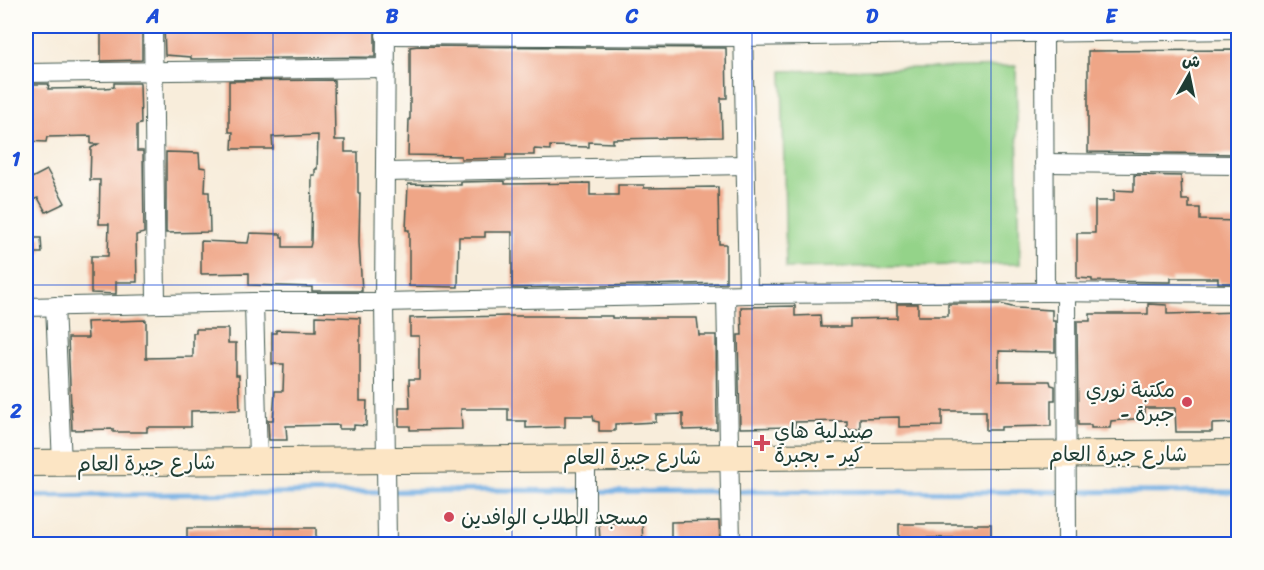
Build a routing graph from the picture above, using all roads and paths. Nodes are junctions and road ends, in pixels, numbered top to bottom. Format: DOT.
graph roads {
  1 [pos="153,26"];
  2 [pos="1067,29"];
  3 [pos="386,30"];
  4 [pos="1239,30"];
  5 [pos="743,31"];
  6 [pos="1044,32"];
  7 [pos="385,68"];
  8 [pos="154,71"];
  9 [pos="26,73"];
  10 [pos="1044,163"];
  11 [pos="745,165"];
  12 [pos="1239,165"];
  13 [pos="385,172"];
  14 [pos="1045,292"];
  15 [pos="1066,293"];
  16 [pos="748,294"];
  17 [pos="1239,294"];
  18 [pos="726,295"];
  19 [pos="254,302"];
  20 [pos="384,302"];
  21 [pos="156,303"];
  22 [pos="55,306"];
  23 [pos="26,307"];
  24 [pos="1239,453"];
  25 [pos="1067,454"];
  26 [pos="729,457"];
  27 [pos="586,458"];
  28 [pos="258,460"];
  29 [pos="386,460"];
  30 [pos="26,464"];
  31 [pos="62,464"];
  32 [pos="387,544"];
  33 [pos="586,544"];
  34 [pos="731,544"];
  35 [pos="1067,544"];
  1 -- 8 [label="street"];
  2 -- 4 [label="street"];
  2 -- 6 [label="street"];
  3 -- 5 [label="street"];
  3 -- 7 [label="street"];
  5 -- 6 [label="street"];
  5 -- 11 [label="street"];
  6 -- 10 [label="street"];
  7 -- 8 [label="street"];
  7 -- 13 [label="street"];
  8 -- 9 [label="street"];
  8 -- 21 [label="street"];
  10 -- 12 [label="street"];
  10 -- 14 [label="street"];
  11 -- 13 [label="street"];
  11 -- 16 [label="street"];
  13 -- 20 [label="street"];
  14 -- 15 [label="street"];
  14 -- 16 [label="street"];
  15 -- 17 [label="street"];
  15 -- 25 [label="street"];
  16 -- 18 [label="street"];
  18 -- 20 [label="street"];
  18 -- 26 [label="street"];
  19 -- 20 [label="street"];
  19 -- 21 [label="street"];
  19 -- 28 [label="street"];
  20 -- 29 [label="street"];
  21 -- 22 [label="street"];
  22 -- 23 [label="street"];
  22 -- 31 [label="street"];
  24 -- 25 [label="main road, شارع جبرة العام"];
  25 -- 26 [label="main road, شارع جبرة العام"];
  25 -- 35 [label="street"];
  26 -- 27 [label="main road, شارع جبرة العام"];
  26 -- 34 [label="street"];
  27 -- 29 [label="main road, شارع جبرة العام"];
  27 -- 33 [label="street"];
  28 -- 29 [label="main road, شارع جبرة العام"];
  28 -- 31 [label="main road, شارع جبرة العام"];
  29 -- 32 [label="street"];
  30 -- 31 [label="main road, شارع جبرة العام"];
}
